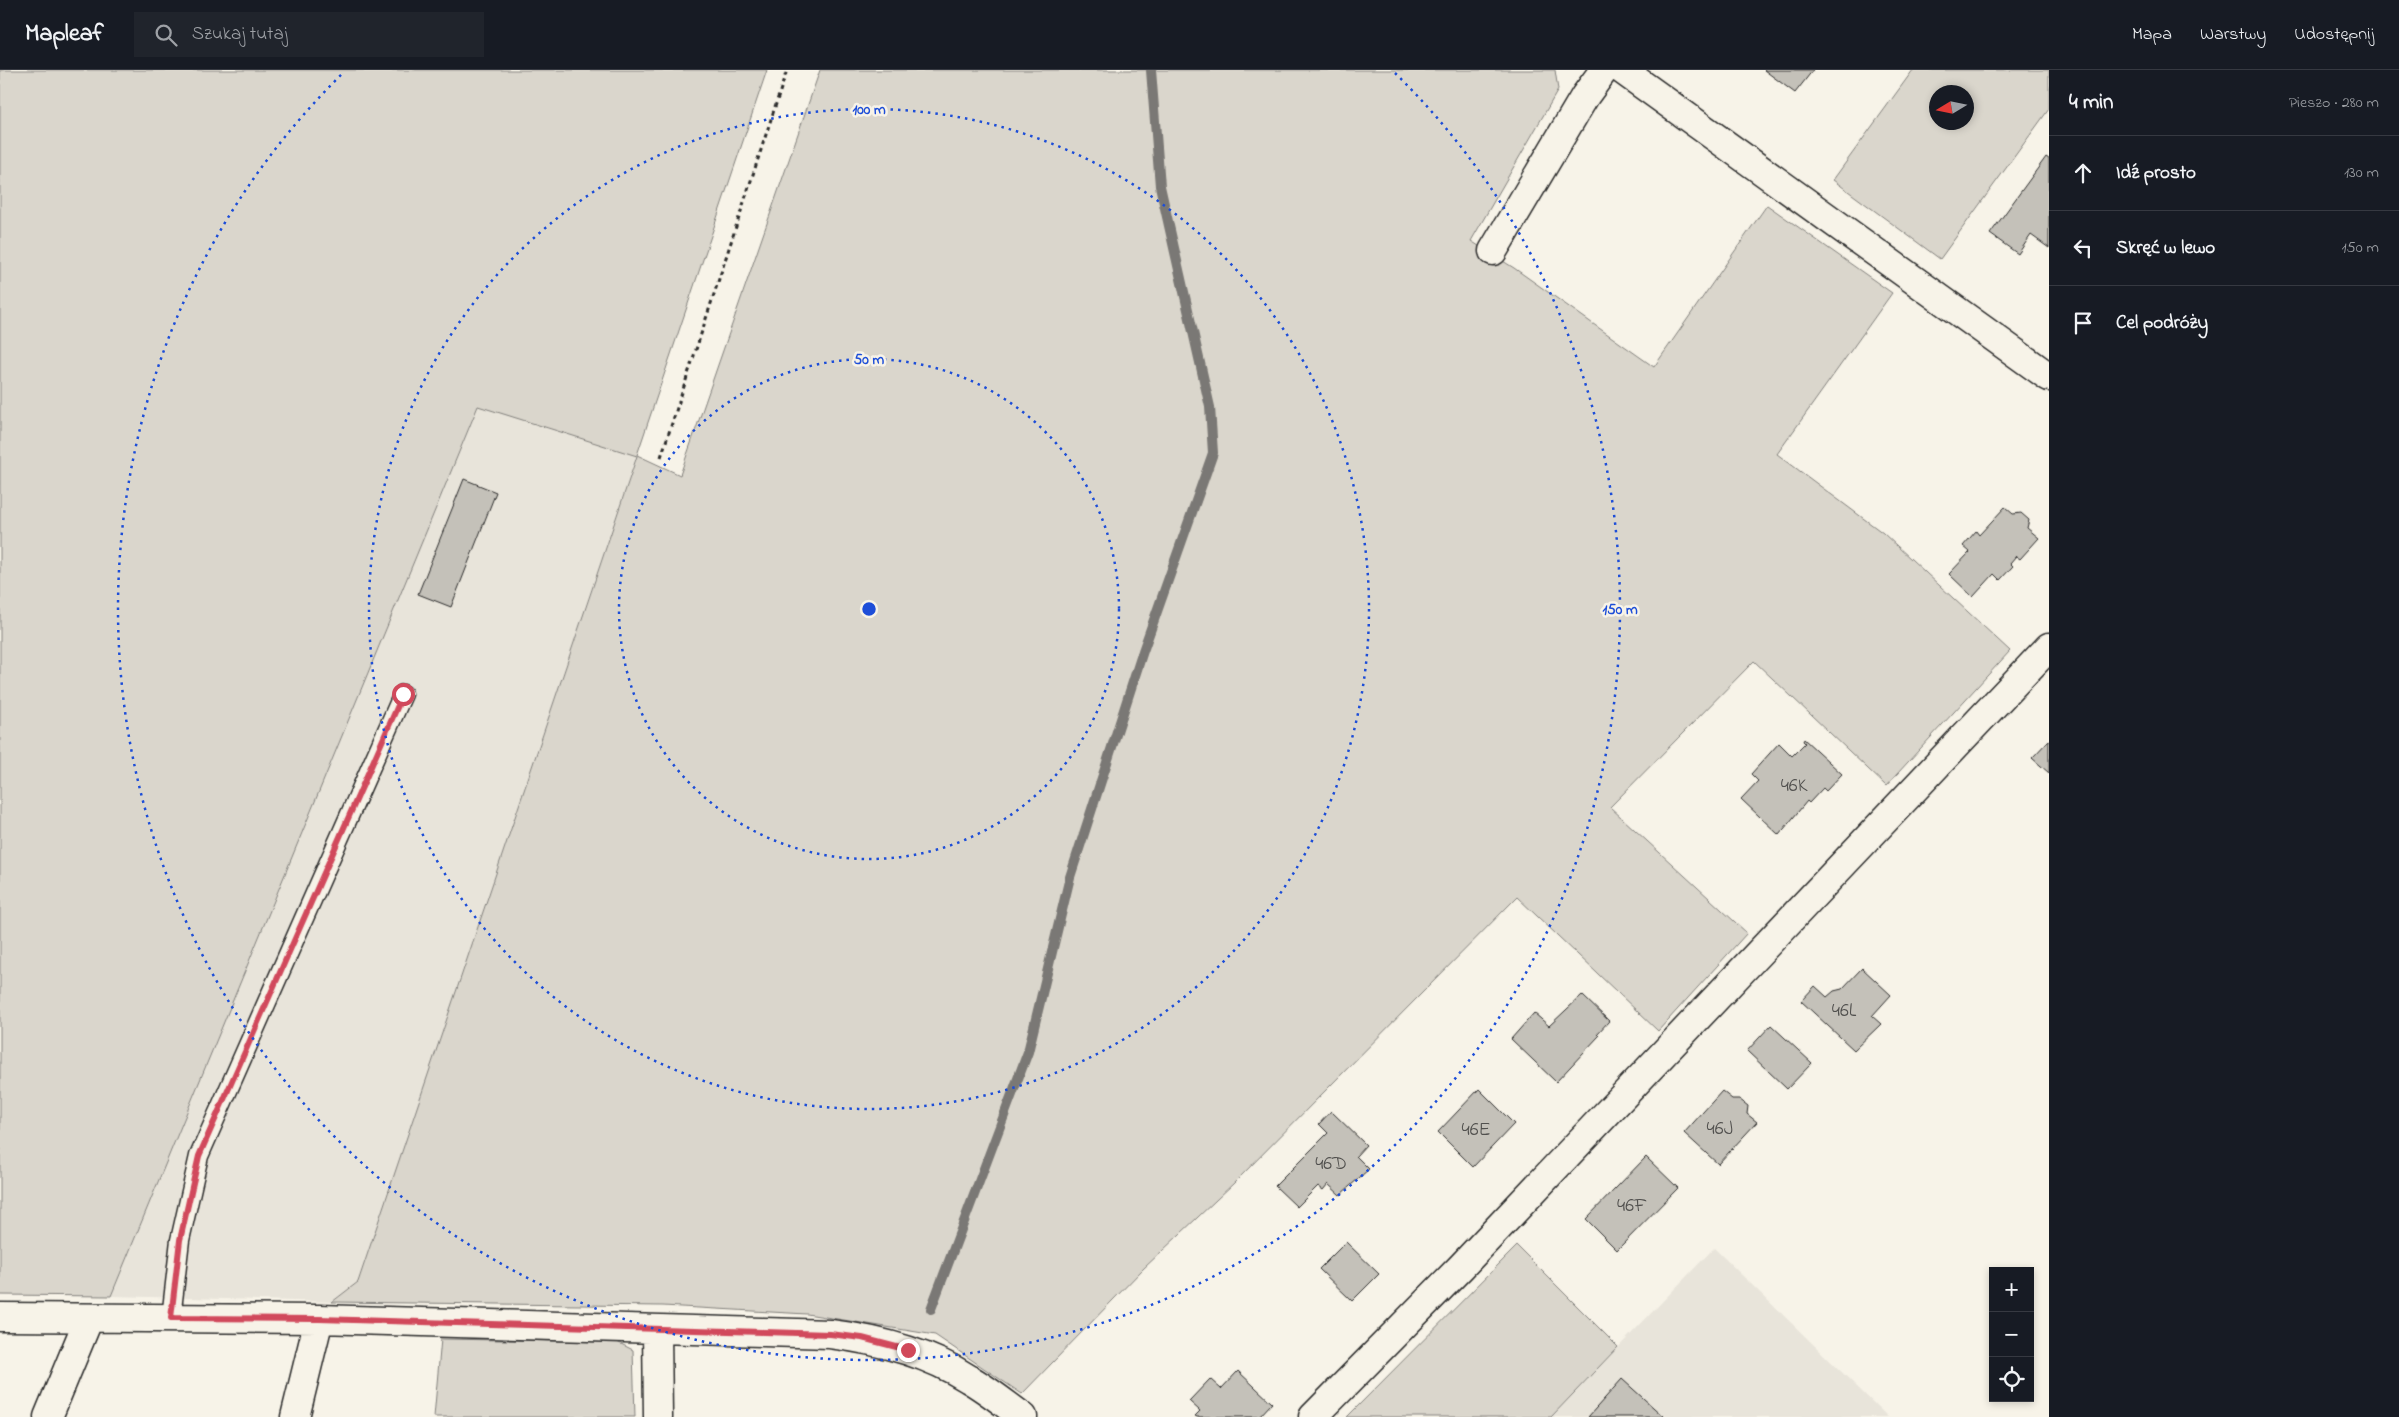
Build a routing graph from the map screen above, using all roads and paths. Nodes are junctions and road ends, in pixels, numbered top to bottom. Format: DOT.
graph roads {
  1 [pos="787,70"];
  2 [pos="1604,70"];
  3 [pos="1622,70"];
  4 [pos="1493,251"];
  5 [pos="2049,377"];
  6 [pos="661,457"];
  7 [pos="2049,647"];
  8 [pos="403,694"];
  9 [pos="0,1317"];
  10 [pos="89,1318"];
  11 [pos="171,1318"];
  12 [pos="319,1319"];
  13 [pos="657,1329"];
  14 [pos="48,1417"];
  15 [pos="294,1417"];
  16 [pos="658,1417"];
  17 [pos="1023,1417"];
  18 [pos="1313,1417"];
  1 -- 6 [label="path"];
  2 -- 4 [label="street"];
  3 -- 5 [label="street"];
  7 -- 18 [label="street"];
  8 -- 11 [label="lane"];
  9 -- 10 [label="street"];
  10 -- 11 [label="street"];
  10 -- 14 [label="street"];
  11 -- 12 [label="street"];
  12 -- 13 [label="street"];
  12 -- 15 [label="street"];
  13 -- 16 [label="street"];
  13 -- 17 [label="street"];
}
